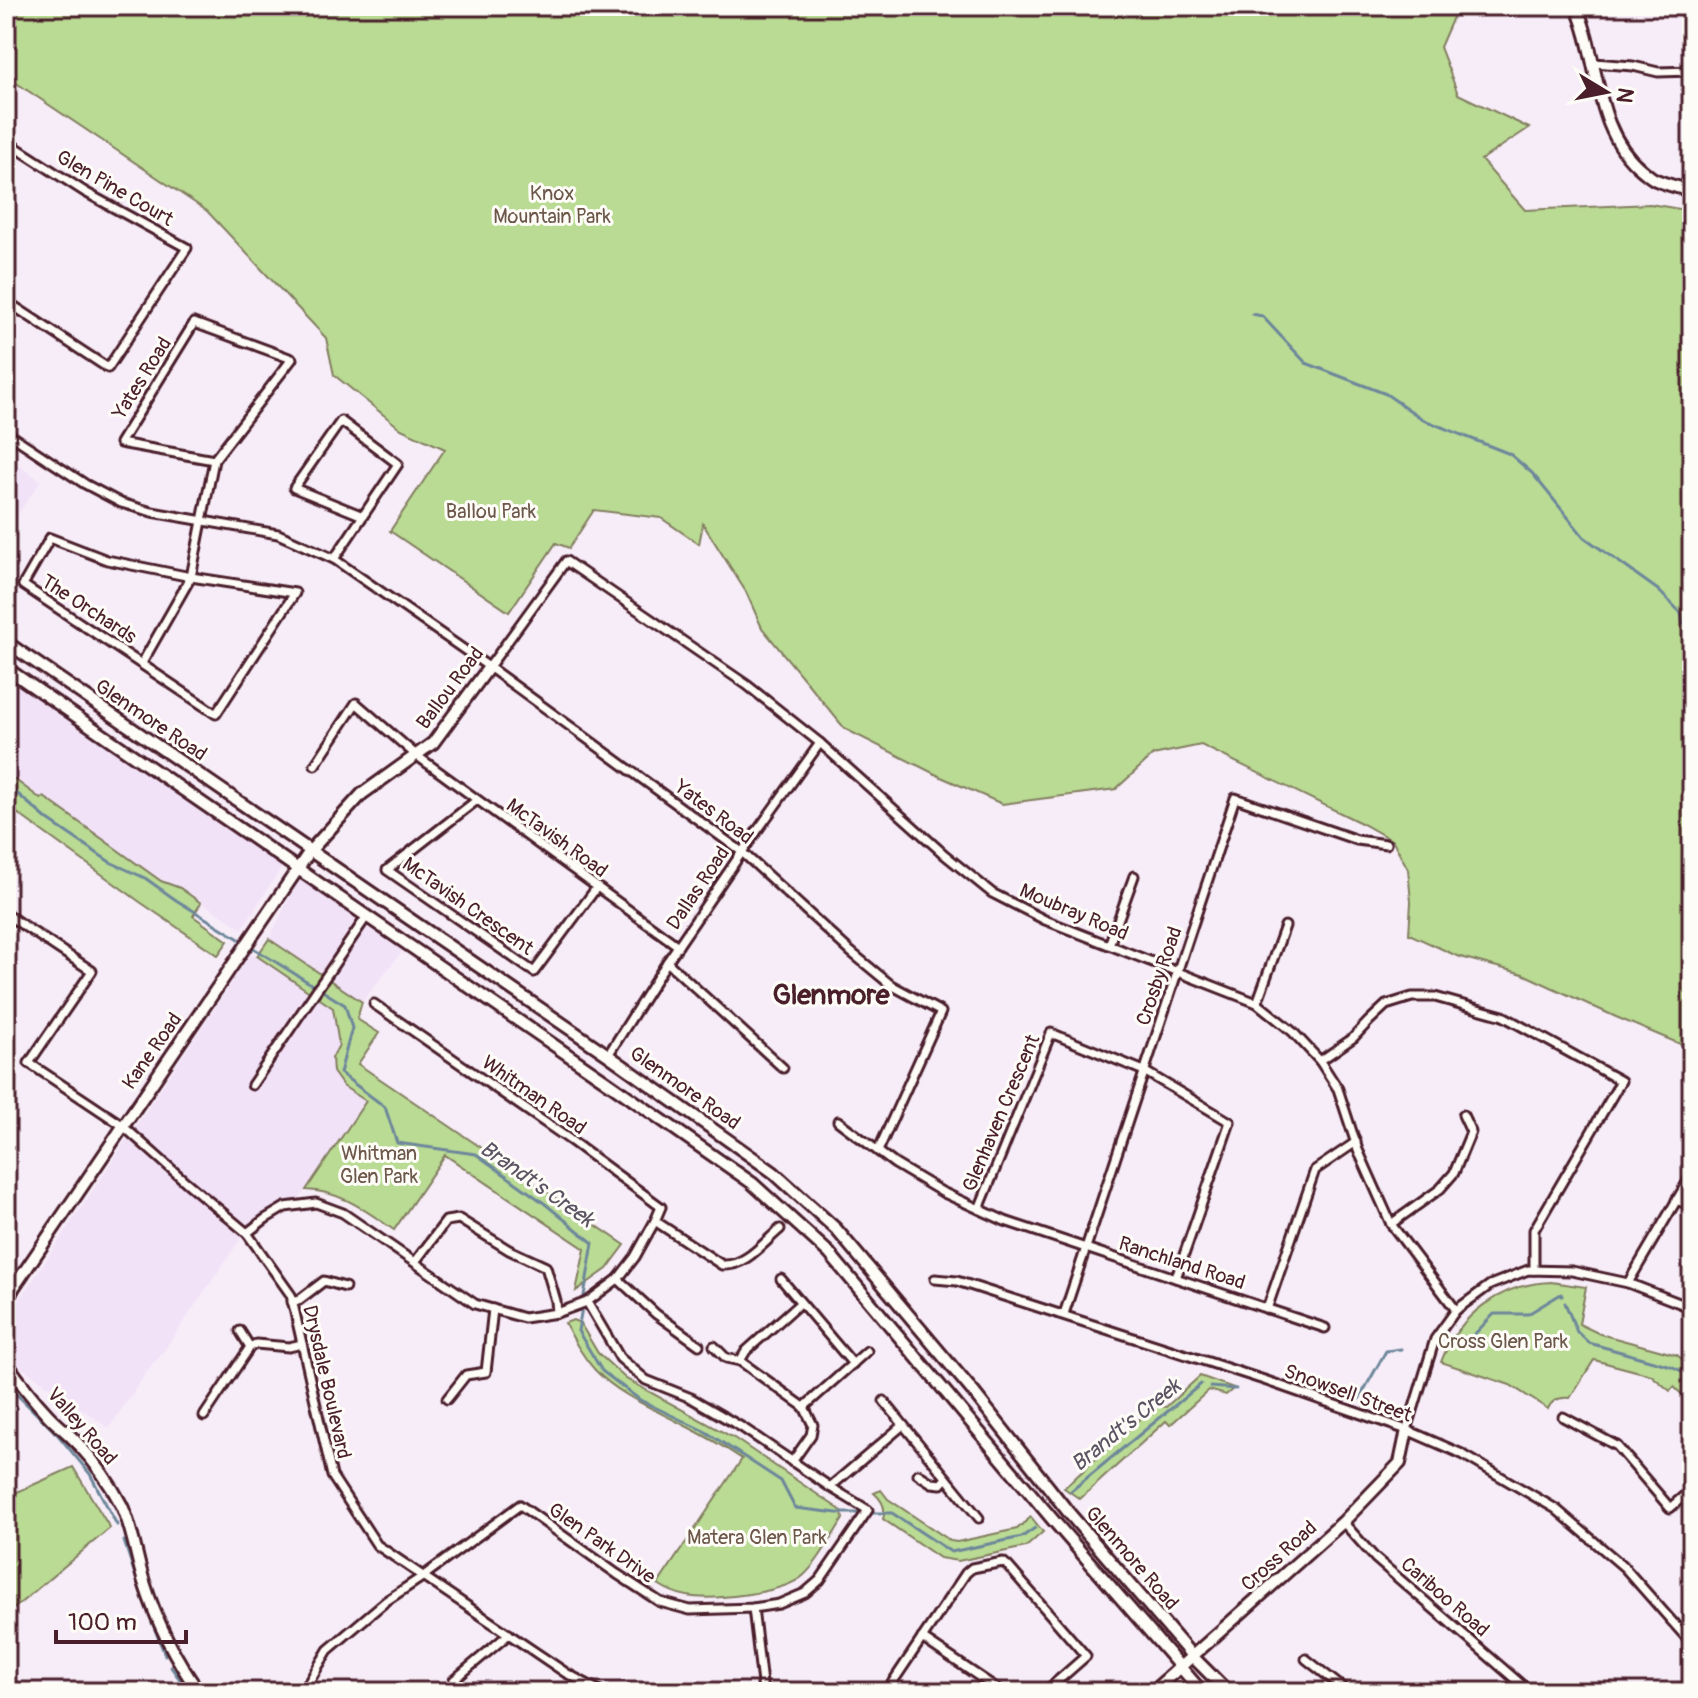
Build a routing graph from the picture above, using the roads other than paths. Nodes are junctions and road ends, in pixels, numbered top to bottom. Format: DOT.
graph roads {
  1 [pos="1576,6"];
  2 [pos="1594,63"];
  3 [pos="1692,71"];
  4 [pos="6,141"];
  5 [pos="1692,191"];
  6 [pos="6,301"];
  7 [pos="6,432"];
  8 [pos="214,460"];
  9 [pos="363,516"];
  10 [pos="203,521"];
  11 [pos="334,559"];
  12 [pos="566,561"];
  13 [pos="191,577"];
  14 [pos="6,642"];
  15 [pos="142,663"];
  16 [pos="489,667"];
  17 [pos="6,668"];
  18 [pos="820,743"];
  19 [pos="416,755"];
  20 [pos="315,765"];
  21 [pos="477,800"];
  22 [pos="1386,844"];
  23 [pos="310,851"];
  24 [pos="742,852"];
  25 [pos="299,869"];
  26 [pos="1134,876"];
  27 [pos="597,887"];
  28 [pos="6,914"];
  29 [pos="367,916"];
  30 [pos="1285,926"];
  31 [pos="1109,945"];
  32 [pos="678,946"];
  33 [pos="667,962"];
  34 [pos="1178,972"];
  35 [pos="1257,1003"];
  36 [pos="374,1004"];
  37 [pos="608,1055"];
  38 [pos="1320,1061"];
  39 [pos="783,1068"];
  40 [pos="1144,1071"];
  41 [pos="252,1085"];
  42 [pos="1463,1115"];
  43 [pos="838,1121"];
  44 [pos="122,1125"];
  45 [pos="1356,1142"];
  46 [pos="878,1151"];
  47 [pos="1692,1174"];
  48 [pos="1676,1200"];
  49 [pos="1692,1206"];
  50 [pos="979,1209"];
  51 [pos="655,1221"];
  52 [pos="1391,1224"];
  53 [pos="780,1229"];
  54 [pos="247,1233"];
  55 [pos="1086,1248"];
  56 [pos="415,1262"];
  57 [pos="1534,1270"];
  58 [pos="23,1272"];
  59 [pos="1176,1278"];
  60 [pos="618,1279"];
  61 [pos="781,1279"];
  62 [pos="935,1279"];
  63 [pos="1628,1283"];
  64 [pos="345,1287"];
  65 [pos="6,1291"];
  66 [pos="6,1302"];
  67 [pos="292,1302"];
  68 [pos="587,1302"];
  69 [pos="800,1303"];
  70 [pos="1692,1308"];
  71 [pos="493,1309"];
  72 [pos="1267,1309"];
  73 [pos="1456,1310"];
  74 [pos="557,1313"];
  75 [pos="1064,1314"];
  76 [pos="1325,1328"];
  77 [pos="240,1331"];
  78 [pos="302,1344"];
  79 [pos="699,1345"];
  80 [pos="714,1346"];
  81 [pos="250,1347"];
  82 [pos="867,1351"];
  83 [pos="740,1361"];
  84 [pos="6,1362"];
  85 [pos="853,1364"];
  86 [pos="447,1399"];
  87 [pos="884,1401"];
  88 [pos="804,1407"];
  89 [pos="204,1416"];
  90 [pos="1563,1417"];
  91 [pos="903,1425"];
  92 [pos="1407,1430"];
  93 [pos="792,1462"];
  94 [pos="918,1474"];
  95 [pos="946,1478"];
  96 [pos="830,1487"];
  97 [pos="1692,1489"];
  98 [pos="979,1518"];
  99 [pos="1343,1522"];
  100 [pos="422,1577"];
  101 [pos="753,1608"];
  102 [pos="509,1634"];
  103 [pos="922,1638"];
  104 [pos="1692,1644"];
  105 [pos="1193,1657"];
  106 [pos="1306,1659"];
  107 [pos="1180,1668"];
  108 [pos="454,1680"];
  109 [pos="589,1690"];
  110 [pos="199,1692"];
  111 [pos="303,1692"];
  112 [pos="602,1692"];
  113 [pos="763,1692"];
  114 [pos="886,1692"];
  115 [pos="1002,1692"];
  116 [pos="1045,1692"];
  117 [pos="1152,1692"];
  118 [pos="1202,1692"];
  119 [pos="1228,1692"];
  120 [pos="1348,1692"];
  121 [pos="1530,1692"];
  1 -- 2 [label="main road"];
  2 -- 3 [label="street"];
  2 -- 5 [label="main road"];
  4 -- 6 [label="street, Glen Pine Court"];
  7 -- 10 [label="street, Yates Road"];
  8 -- 8 [label="street, Yates Road"];
  8 -- 10 [label="street, Yates Road"];
  9 -- 9 [label="street"];
  9 -- 11 [label="street"];
  10 -- 11 [label="street, Yates Road"];
  10 -- 13 [label="street, The Orchards"];
  11 -- 16 [label="street, Yates Road"];
  12 -- 16 [label="street, Ballou Road"];
  12 -- 18 [label="street, Moubray Road"];
  13 -- 15 [label="street, The Orchards"];
  13 -- 15 [label="street"];
  13 -- 15 [label="street, The Orchards"];
  14 -- 23 [label="main road, Glenmore Road"];
  16 -- 19 [label="main road, Ballou Road"];
  16 -- 24 [label="street, Yates Road"];
  17 -- 25 [label="main road, Glenmore Road"];
  18 -- 24 [label="street, Dallas Road"];
  18 -- 31 [label="street, Moubray Road"];
  19 -- 20 [label="street, McTavish Road"];
  19 -- 21 [label="street, McTavish Road"];
  19 -- 23 [label="main road, Ballou Road"];
  21 -- 27 [label="street, McTavish Road"];
  21 -- 27 [label="street, McTavish Crescent"];
  22 -- 34 [label="street, Crosby Road"];
  23 -- 25 [label="main road, Kane Road"];
  23 -- 37 [label="main road, Glenmore Road"];
  24 -- 32 [label="street, Dallas Road"];
  24 -- 46 [label="street, Yates Road"];
  25 -- 29 [label="main road, Glenmore Road"];
  25 -- 44 [label="main road, Kane Road"];
  26 -- 31 [label="street"];
  27 -- 32 [label="street, McTavish Road"];
  28 -- 44 [label="street, Drysdale Boulevard"];
  29 -- 41 [label="street"];
  29 -- 107 [label="main road, Glenmore Road"];
  30 -- 35 [label="street"];
  31 -- 34 [label="street, Moubray Road"];
  32 -- 33 [label="street, Dallas Road"];
  33 -- 37 [label="street, Dallas Road"];
  33 -- 39 [label="street"];
  34 -- 35 [label="street, Moubray Road"];
  34 -- 40 [label="street, Crosby Road"];
  35 -- 38 [label="street, Moubray Road"];
  36 -- 51 [label="street, Whitman Road"];
  37 -- 105 [label="main road, Glenmore Road"];
  38 -- 45 [label="street, Moubray Road"];
  38 -- 57 [label="street"];
  40 -- 50 [label="street, Glenhaven Crescent"];
  40 -- 55 [label="street, Crosby Road"];
  40 -- 59 [label="street"];
  42 -- 52 [label="street"];
  43 -- 46 [label="street"];
  44 -- 54 [label="street, Drysdale Boulevard"];
  44 -- 58 [label="main road, Kane Road"];
  45 -- 52 [label="street, Moubray Road"];
  45 -- 72 [label="street"];
  46 -- 50 [label="street"];
  47 -- 48 [label="street"];
  48 -- 49 [label="street"];
  48 -- 63 [label="street"];
  50 -- 55 [label="street"];
  51 -- 53 [label="street"];
  51 -- 60 [label="street"];
  52 -- 73 [label="street, Moubray Road"];
  54 -- 56 [label="street"];
  54 -- 67 [label="street, Drysdale Boulevard"];
  55 -- 59 [label="street, Ranchland Road"];
  55 -- 75 [label="street, Crosby Road"];
  56 -- 71 [label="street"];
  56 -- 74 [label="street"];
  57 -- 63 [label="street"];
  57 -- 73 [label="street"];
  58 -- 65 [label="main road, Kane Road"];
  58 -- 66 [label="main road, Kane Road"];
  59 -- 72 [label="street, Ranchland Road"];
  60 -- 68 [label="street"];
  60 -- 79 [label="street"];
  61 -- 69 [label="street"];
  62 -- 75 [label="street, Snowsell Street"];
  63 -- 70 [label="street"];
  64 -- 67 [label="street"];
  67 -- 78 [label="street, Drysdale Boulevard"];
  68 -- 74 [label="street"];
  68 -- 93 [label="street, Glen Park Drive"];
  69 -- 83 [label="street"];
  69 -- 85 [label="street"];
  71 -- 74 [label="street"];
  71 -- 86 [label="street"];
  72 -- 76 [label="street, Ranchland Road"];
  73 -- 92 [label="street"];
  75 -- 92 [label="street, Snowsell Street"];
  77 -- 81 [label="street"];
  78 -- 81 [label="street"];
  78 -- 100 [label="street, Drysdale Boulevard"];
  80 -- 83 [label="street"];
  81 -- 89 [label="street"];
  82 -- 85 [label="street"];
  83 -- 88 [label="street"];
  84 -- 110 [label="main road, Valley Road"];
  85 -- 88 [label="street"];
  87 -- 91 [label="street"];
  88 -- 93 [label="street"];
  90 -- 97 [label="street"];
  91 -- 95 [label="street"];
  91 -- 96 [label="street"];
  92 -- 99 [label="main road, Cross Road"];
  92 -- 104 [label="street, Snowsell Street"];
  93 -- 96 [label="street, Glen Park Drive"];
  94 -- 95 [label="street"];
  95 -- 98 [label="street"];
  96 -- 101 [label="street, Glen Park Drive"];
  99 -- 105 [label="main road, Cross Road"];
  99 -- 121 [label="street, Cariboo Road"];
  100 -- 101 [label="street, Glen Park Drive"];
  100 -- 102 [label="street, Drysdale Boulevard"];
  100 -- 111 [label="street, Glen Park Drive"];
  101 -- 113 [label="street"];
  102 -- 108 [label="street"];
  102 -- 109 [label="street, Drysdale Boulevard"];
  103 -- 114 [label="street"];
  103 -- 115 [label="street"];
  103 -- 116 [label="street"];
  105 -- 107 [label="main road, Cross Road"];
  105 -- 119 [label="main road, Glenmore Road"];
  106 -- 120 [label="street"];
  107 -- 117 [label="main road, Cross Road"];
  107 -- 118 [label="main road, Glenmore Road"];
  109 -- 112 [label="street, Drysdale Boulevard"];
}
